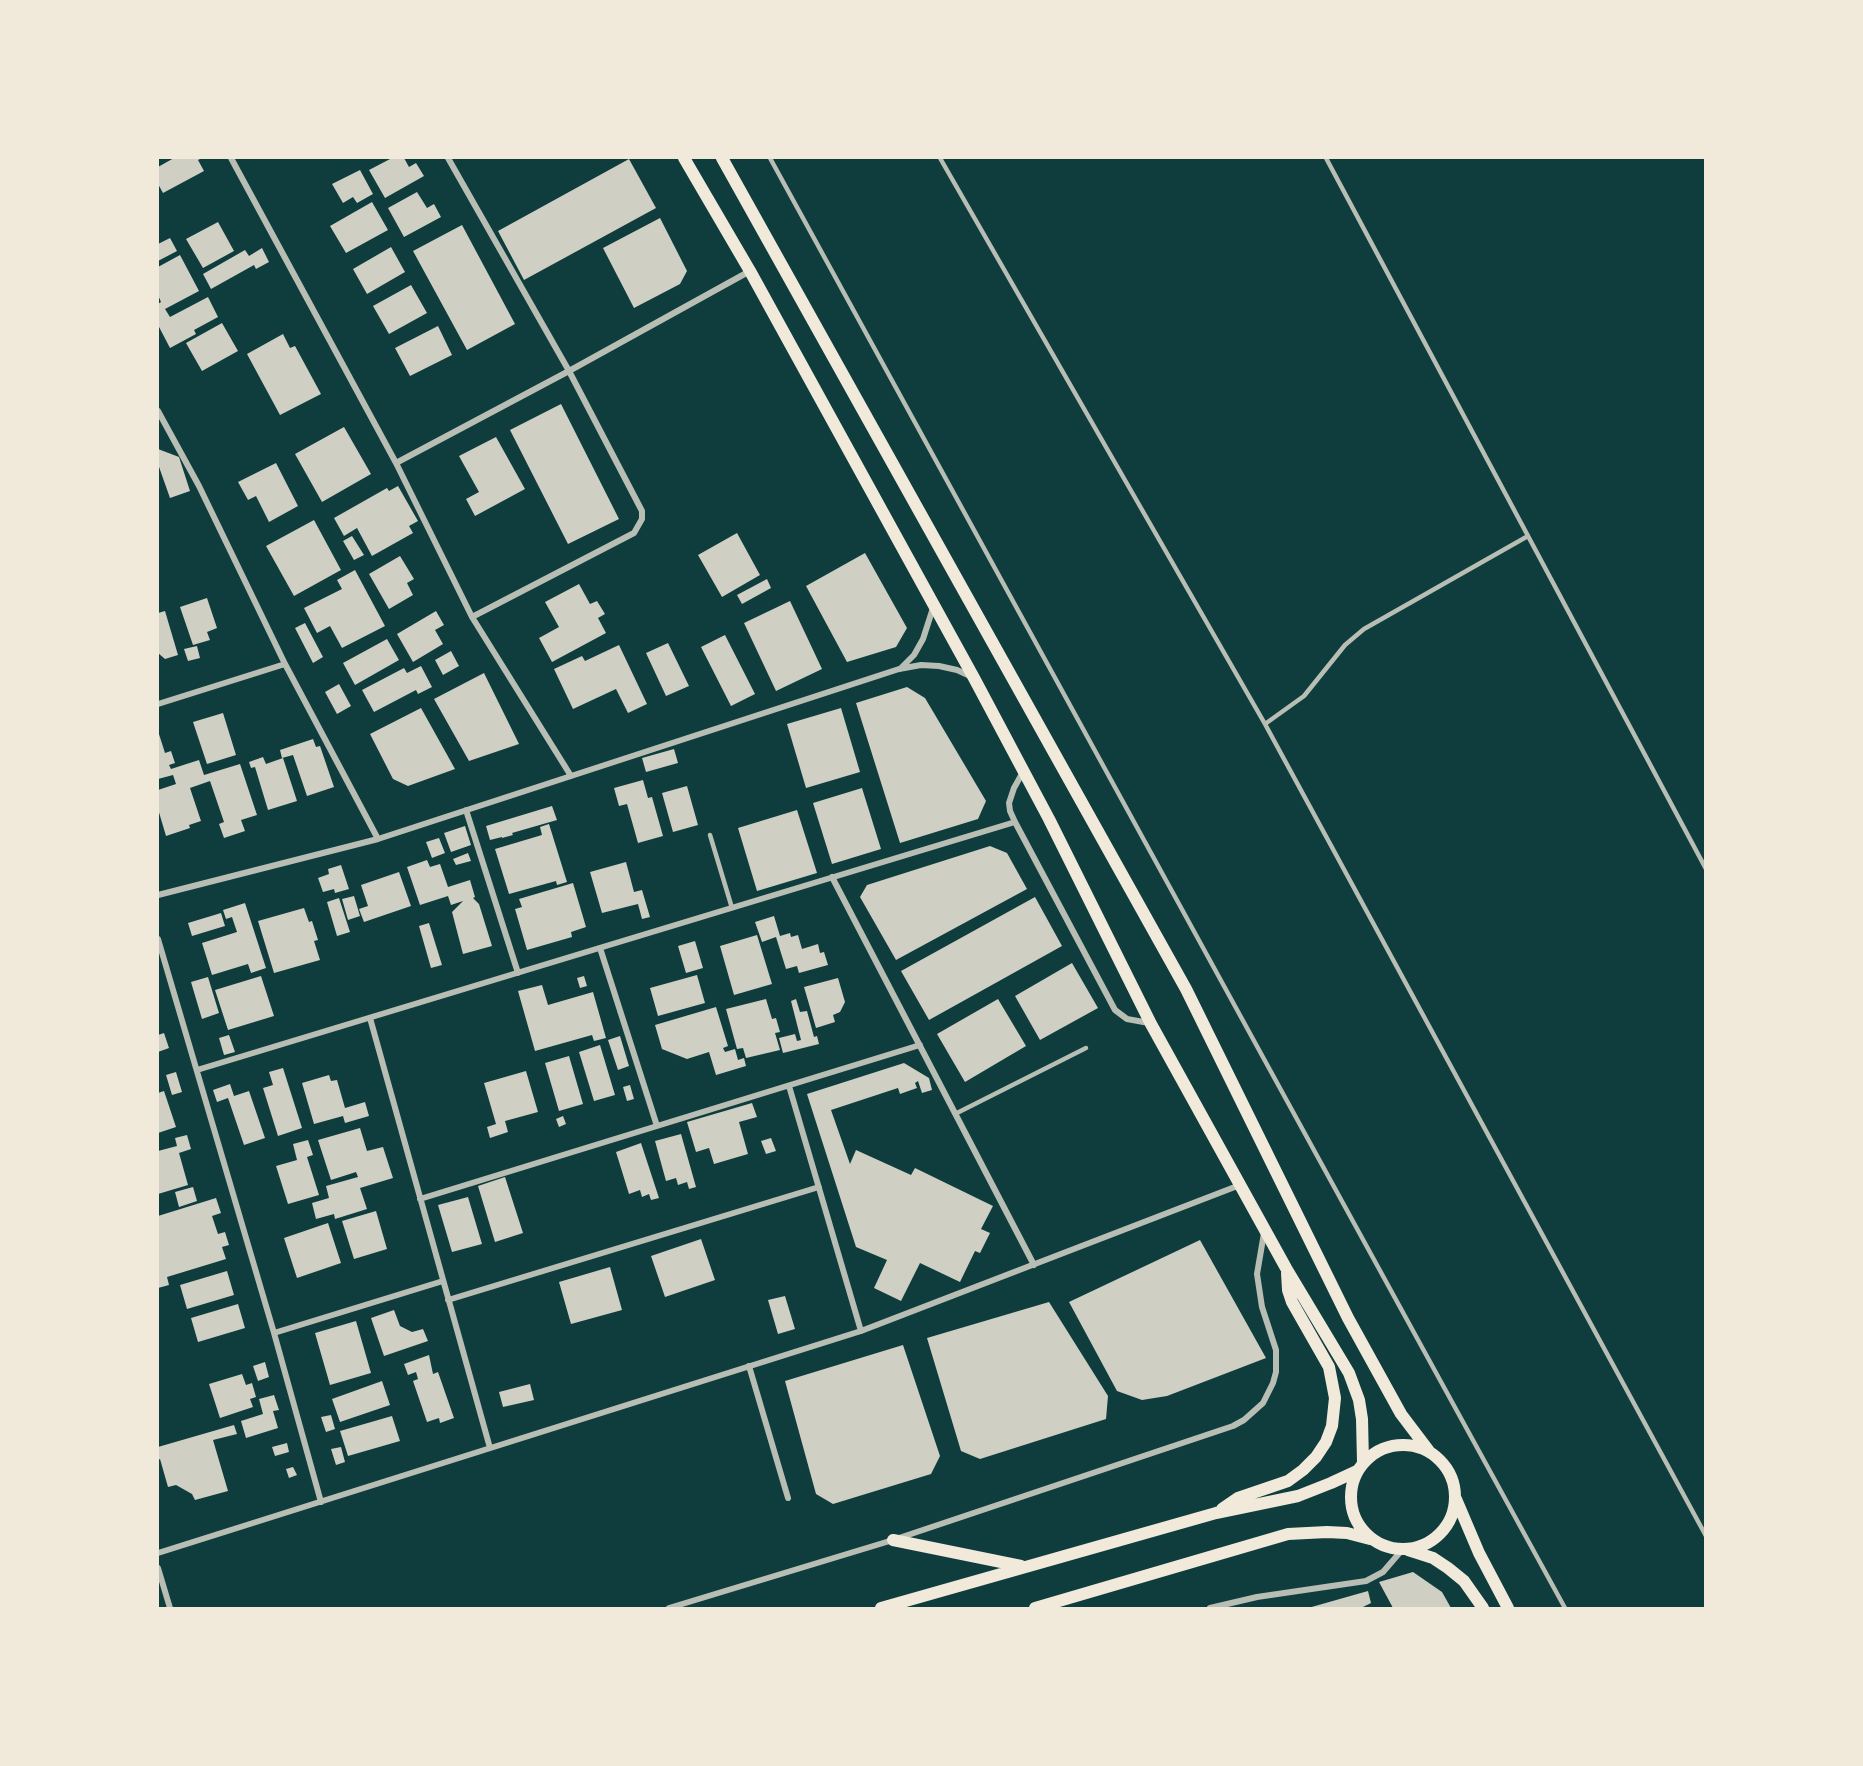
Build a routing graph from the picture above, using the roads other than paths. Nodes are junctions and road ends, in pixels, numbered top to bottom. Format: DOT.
graph roads {
  1 [pos="231,158"];
  2 [pos="448,158"];
  3 [pos="684,158"];
  4 [pos="722,158"];
  5 [pos="770,158"];
  6 [pos="940,158"];
  7 [pos="1326,158"];
  8 [pos="750,271"];
  9 [pos="569,371"];
  10 [pos="158,411"];
  11 [pos="396,463"];
  12 [pos="1528,536"];
  13 [pos="934,605"];
  14 [pos="472,617"];
  15 [pos="285,664"];
  16 [pos="899,669"];
  17 [pos="974,678"];
  18 [pos="158,704"];
  19 [pos="1265,723"];
  20 [pos="1024,772"];
  21 [pos="571,776"];
  22 [pos="466,810"];
  23 [pos="1015,822"];
  24 [pos="710,835"];
  25 [pos="378,839"];
  26 [pos="1706,869"];
  27 [pos="832,877"];
  28 [pos="158,895"];
  29 [pos="732,908"];
  30 [pos="158,939"];
  31 [pos="600,948"];
  32 [pos="518,973"];
  33 [pos="370,1018"];
  34 [pos="1151,1024"];
  35 [pos="920,1046"];
  36 [pos="1086,1048"];
  37 [pos="197,1070"];
  38 [pos="789,1086"];
  39 [pos="955,1114"];
  40 [pos="657,1126"];
  41 [pos="1240,1185"];
  42 [pos="819,1187"];
  43 [pos="420,1199"];
  44 [pos="1265,1230"];
  45 [pos="1034,1264"];
  46 [pos="1286,1268"];
  47 [pos="443,1281"];
  48 [pos="448,1300"];
  49 [pos="861,1331"];
  50 [pos="274,1333"];
  51 [pos="749,1366"];
  52 [pos="490,1448"];
  53 [pos="1429,1451"];
  54 [pos="1360,1466"];
  55 [pos="788,1498"];
  56 [pos="1456,1498"];
  57 [pos="321,1502"];
  58 [pos="1216,1514"];
  59 [pos="1706,1536"];
  60 [pos="1370,1539"];
  61 [pos="893,1540"];
  62 [pos="1404,1550"];
  63 [pos="158,1553"];
  64 [pos="1025,1567"];
  65 [pos="158,1568"];
  66 [pos="170,1608"];
  67 [pos="669,1608"];
  68 [pos="881,1608"];
  69 [pos="1035,1608"];
  70 [pos="1210,1608"];
  71 [pos="1483,1608"];
  72 [pos="1508,1608"];
  73 [pos="1565,1608"];
  1 -- 11 [label="street"];
  2 -- 9 [label="street"];
  3 -- 8 [label="main road"];
  4 -- 53 [label="main road"];
  5 -- 73 [label="lane"];
  6 -- 19 [label="lane"];
  7 -- 12 [label="lane"];
  8 -- 9 [label="street"];
  8 -- 13 [label="main road"];
  9 -- 11 [label="street"];
  9 -- 14 [label="street"];
  10 -- 15 [label="street"];
  11 -- 14 [label="street"];
  12 -- 19 [label="lane"];
  12 -- 26 [label="lane"];
  13 -- 16 [label="street"];
  13 -- 17 [label="main road"];
  14 -- 21 [label="street"];
  15 -- 18 [label="street"];
  15 -- 25 [label="street"];
  16 -- 17 [label="street"];
  16 -- 21 [label="street"];
  17 -- 20 [label="main road"];
  19 -- 59 [label="lane"];
  20 -- 23 [label="street"];
  20 -- 34 [label="main road"];
  21 -- 22 [label="street"];
  22 -- 25 [label="street"];
  22 -- 32 [label="street"];
  23 -- 27 [label="street"];
  23 -- 34 [label="street"];
  24 -- 29 [label="lane"];
  25 -- 28 [label="street"];
  27 -- 29 [label="street"];
  27 -- 35 [label="street"];
  29 -- 31 [label="street"];
  30 -- 37 [label="street"];
  31 -- 32 [label="street"];
  31 -- 40 [label="street"];
  32 -- 33 [label="street"];
  33 -- 37 [label="street"];
  33 -- 43 [label="street"];
  34 -- 41 [label="main road"];
  35 -- 38 [label="street"];
  35 -- 39 [label="street"];
  36 -- 39 [label="lane"];
  37 -- 50 [label="street"];
  38 -- 40 [label="street"];
  38 -- 42 [label="street"];
  39 -- 45 [label="street"];
  40 -- 43 [label="street"];
  41 -- 44 [label="main road"];
  41 -- 45 [label="street"];
  42 -- 48 [label="street"];
  42 -- 49 [label="street"];
  43 -- 47 [label="street"];
  44 -- 46 [label="main road"];
  44 -- 61 [label="street"];
  45 -- 49 [label="street"];
  46 -- 54 [label="main road"];
  46 -- 58 [label="main road"];
  47 -- 48 [label="street"];
  47 -- 50 [label="street"];
  48 -- 52 [label="street"];
  49 -- 51 [label="street"];
  50 -- 57 [label="street"];
  51 -- 52 [label="street"];
  51 -- 55 [label="street"];
  52 -- 57 [label="street"];
  53 -- 54 [label="main road"];
  53 -- 56 [label="main road"];
  54 -- 58 [label="main road"];
  54 -- 60 [label="main road"];
  56 -- 62 [label="main road"];
  56 -- 72 [label="main road"];
  57 -- 63 [label="street"];
  58 -- 64 [label="main road"];
  60 -- 62 [label="main road"];
  60 -- 69 [label="main road"];
  61 -- 64 [label="main road"];
  61 -- 67 [label="street"];
  62 -- 70 [label="street"];
  62 -- 71 [label="main road"];
  64 -- 68 [label="main road"];
  65 -- 66 [label="street"];
}
